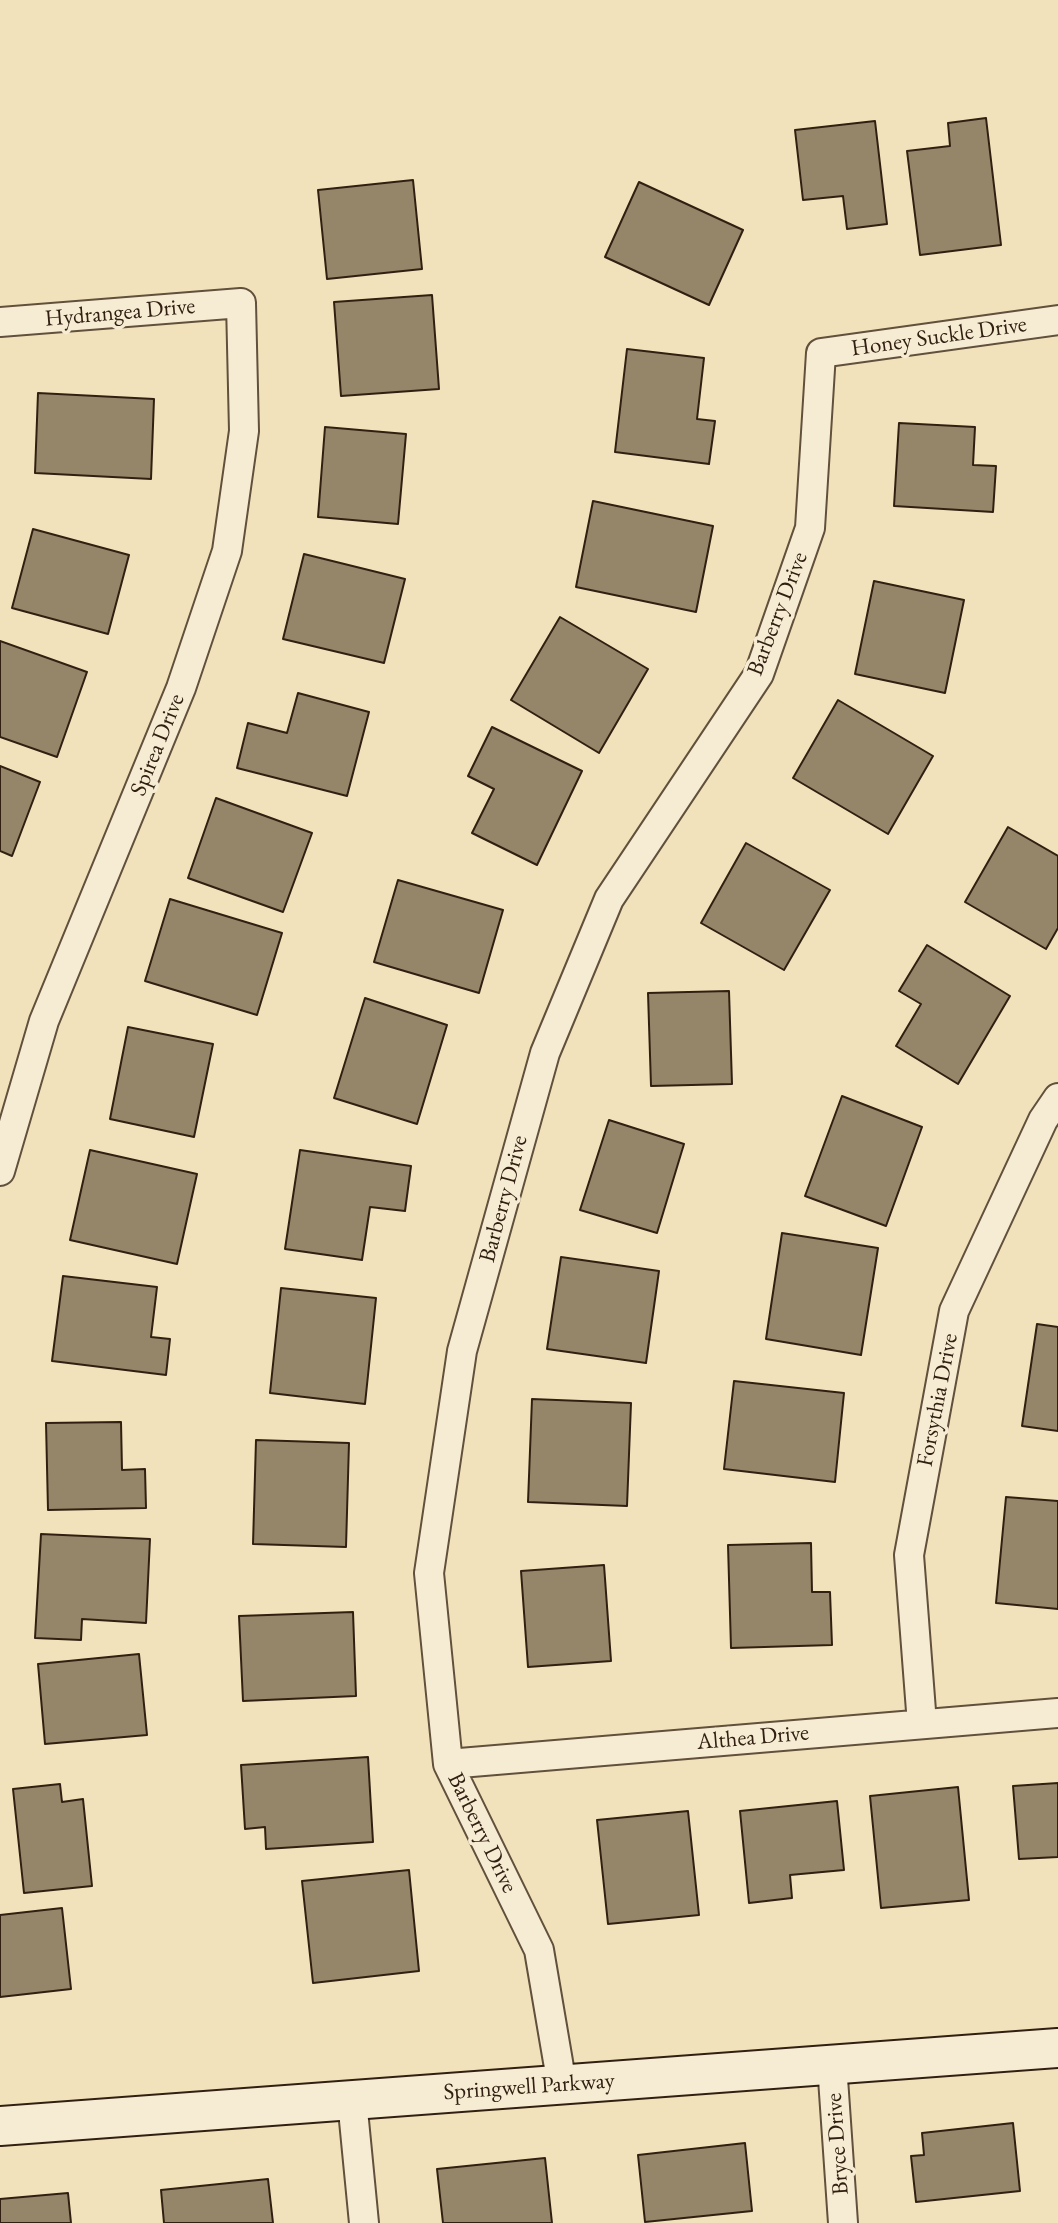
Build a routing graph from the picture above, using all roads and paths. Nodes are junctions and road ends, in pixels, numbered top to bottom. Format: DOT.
graph roads {
  1 [pos="241,303"];
  2 [pos="1058,320"];
  3 [pos="0,322"];
  4 [pos="821,354"];
  5 [pos="1058,1098"];
  6 [pos="0,1171"];
  7 [pos="1058,1713"];
  8 [pos="922,1724"];
  9 [pos="448,1764"];
  10 [pos="1058,2048"];
  11 [pos="832,2064"];
  12 [pos="562,2085"];
  13 [pos="352,2100"];
  14 [pos="0,2126"];
  15 [pos="364,2223"];
  16 [pos="844,2223"];
  1 -- 3 [label="street, Hydrangea Drive"];
  1 -- 6 [label="street, Spirea Drive"];
  2 -- 4 [label="street, Honey Suckle Drive"];
  4 -- 9 [label="street, Barberry Drive"];
  5 -- 8 [label="street, Forsythia Drive"];
  7 -- 8 [label="street, Althea Drive"];
  8 -- 9 [label="street, Althea Drive"];
  9 -- 12 [label="street, Barberry Drive"];
  10 -- 11 [label="street, Springwell Parkway"];
  11 -- 12 [label="street, Springwell Parkway"];
  11 -- 16 [label="street, Bryce Drive"];
  12 -- 13 [label="street, Springwell Parkway"];
  13 -- 14 [label="street, Springwell Parkway"];
  13 -- 15 [label="street"];
}
